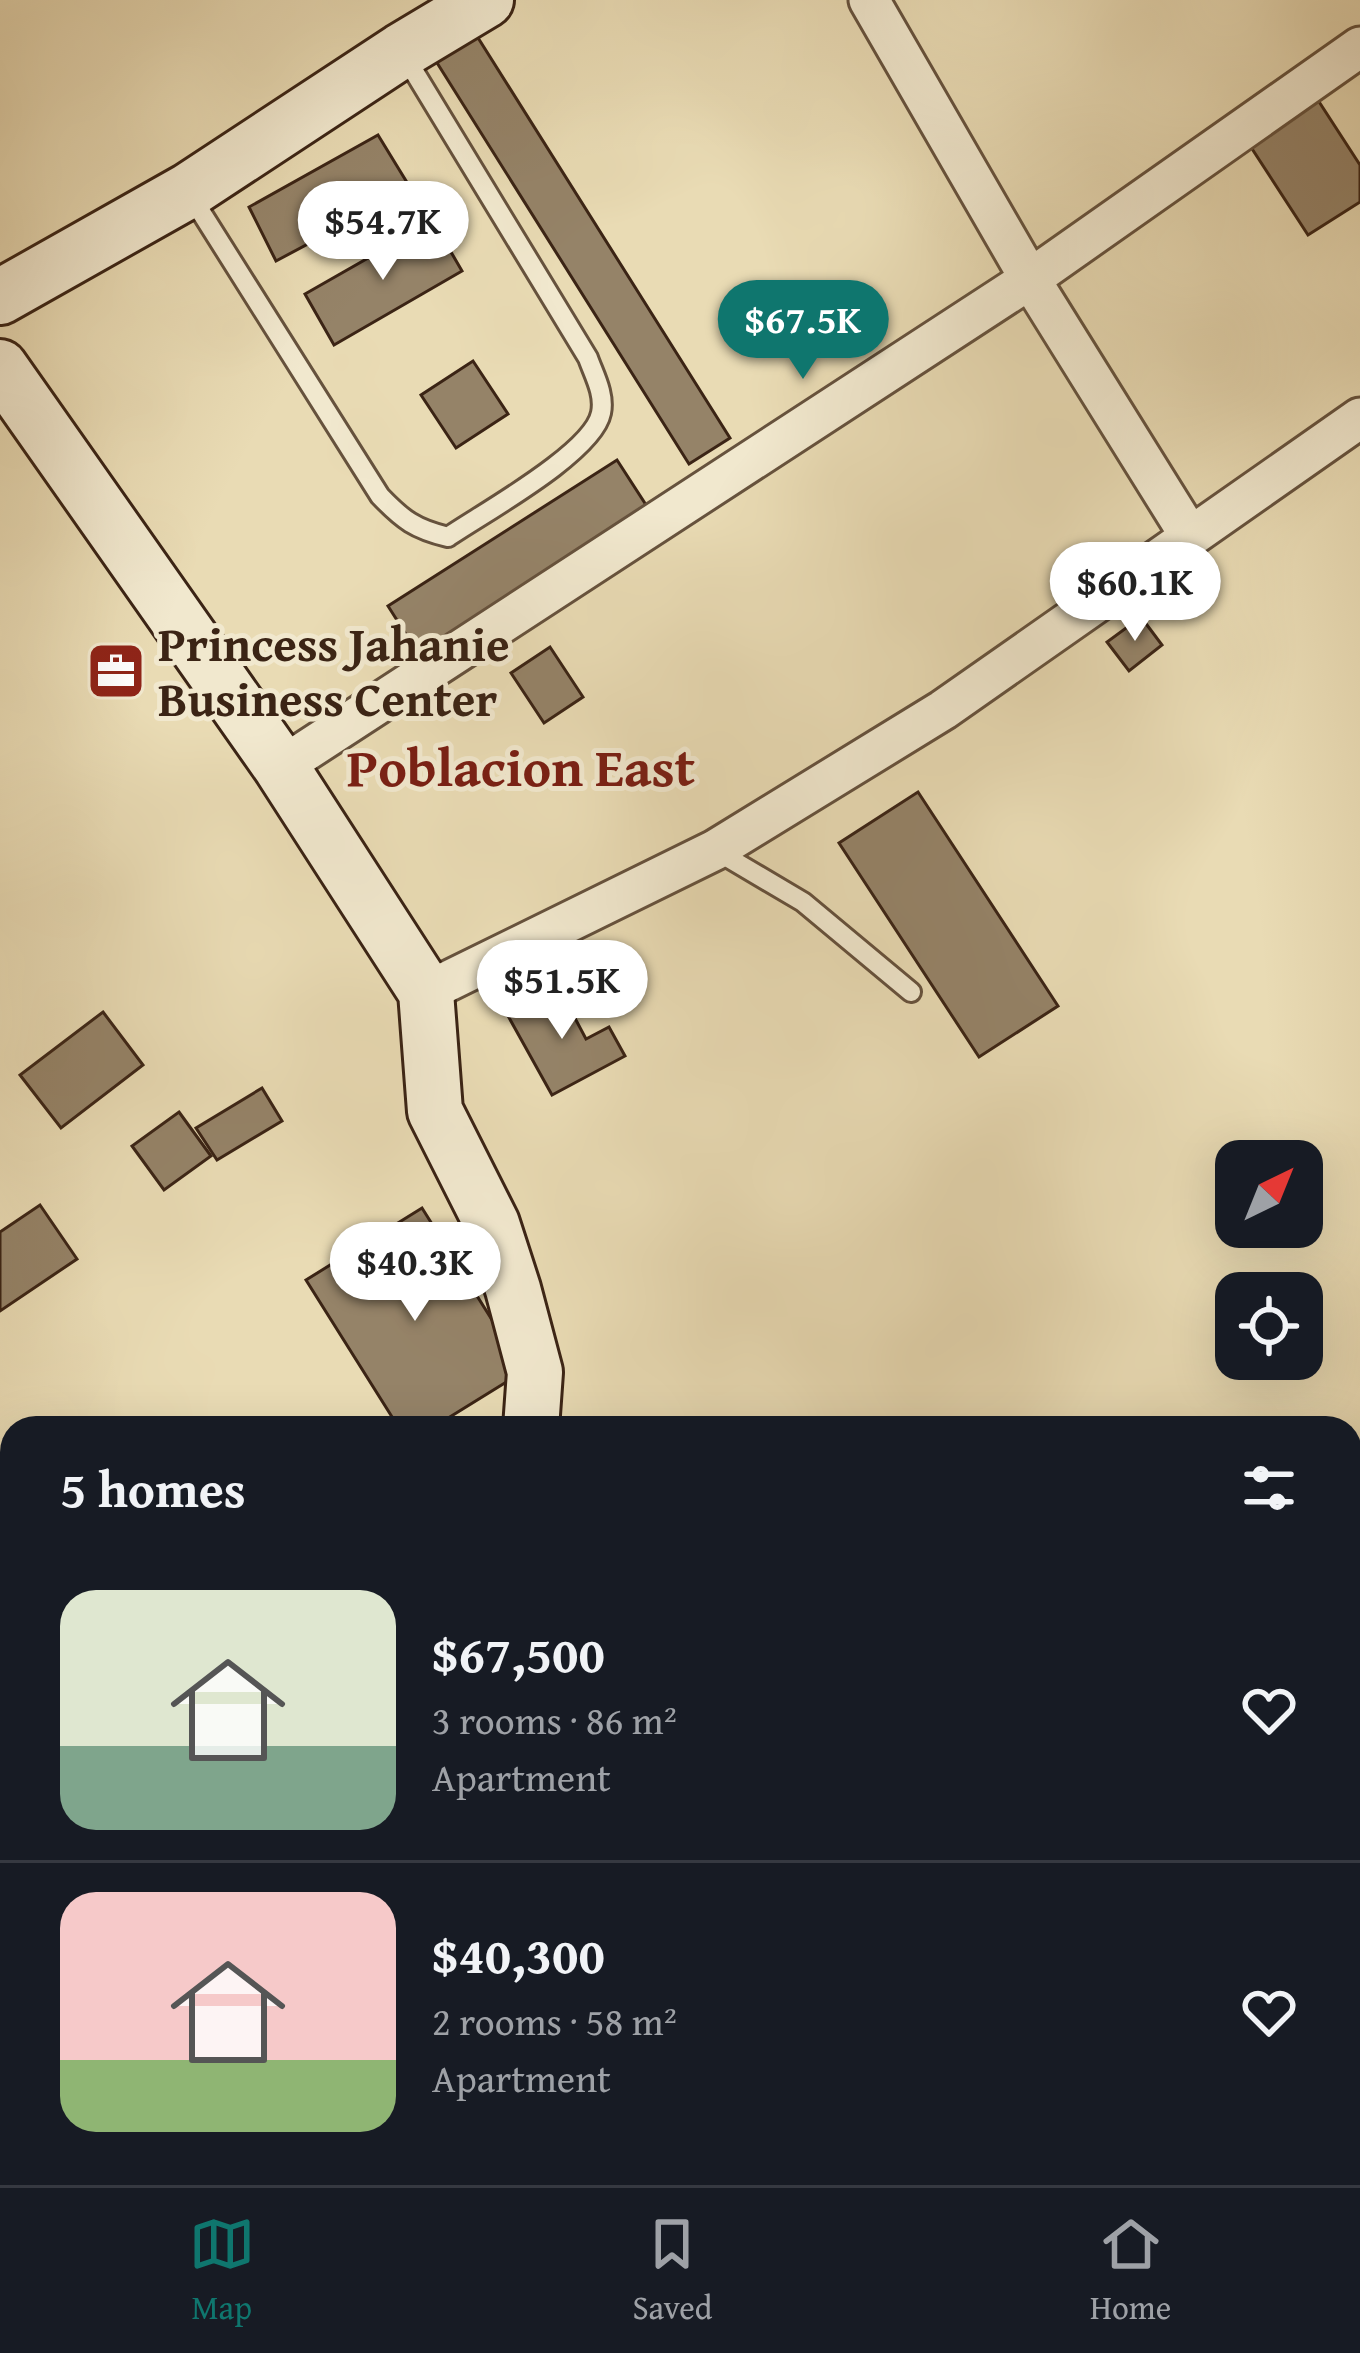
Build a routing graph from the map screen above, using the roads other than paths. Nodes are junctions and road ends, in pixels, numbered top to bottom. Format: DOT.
graph roads {
  1 [pos="486,0"];
  2 [pos="869,0"];
  3 [pos="1360,47"];
  4 [pos="401,51"];
  5 [pos="188,191"];
  6 [pos="1030,279"];
  7 [pos="0,297"];
  8 [pos="0,367"];
  9 [pos="1360,418"];
  10 [pos="1190,536"];
  11 [pos="281,767"];
  12 [pos="715,850"];
  13 [pos="426,992"];
  14 [pos="911,992"];
  15 [pos="532,1416"];
  1 -- 4 [label="main road"];
  2 -- 6 [label="street"];
  3 -- 6 [label="street"];
  4 -- 5 [label="main road"];
  4 -- 5 [label="lane"];
  5 -- 7 [label="main road"];
  6 -- 10 [label="street"];
  6 -- 11 [label="street"];
  8 -- 11 [label="main road"];
  9 -- 10 [label="street"];
  10 -- 12 [label="street"];
  11 -- 13 [label="main road"];
  12 -- 13 [label="street"];
  12 -- 14 [label="lane"];
  13 -- 15 [label="main road"];
}
